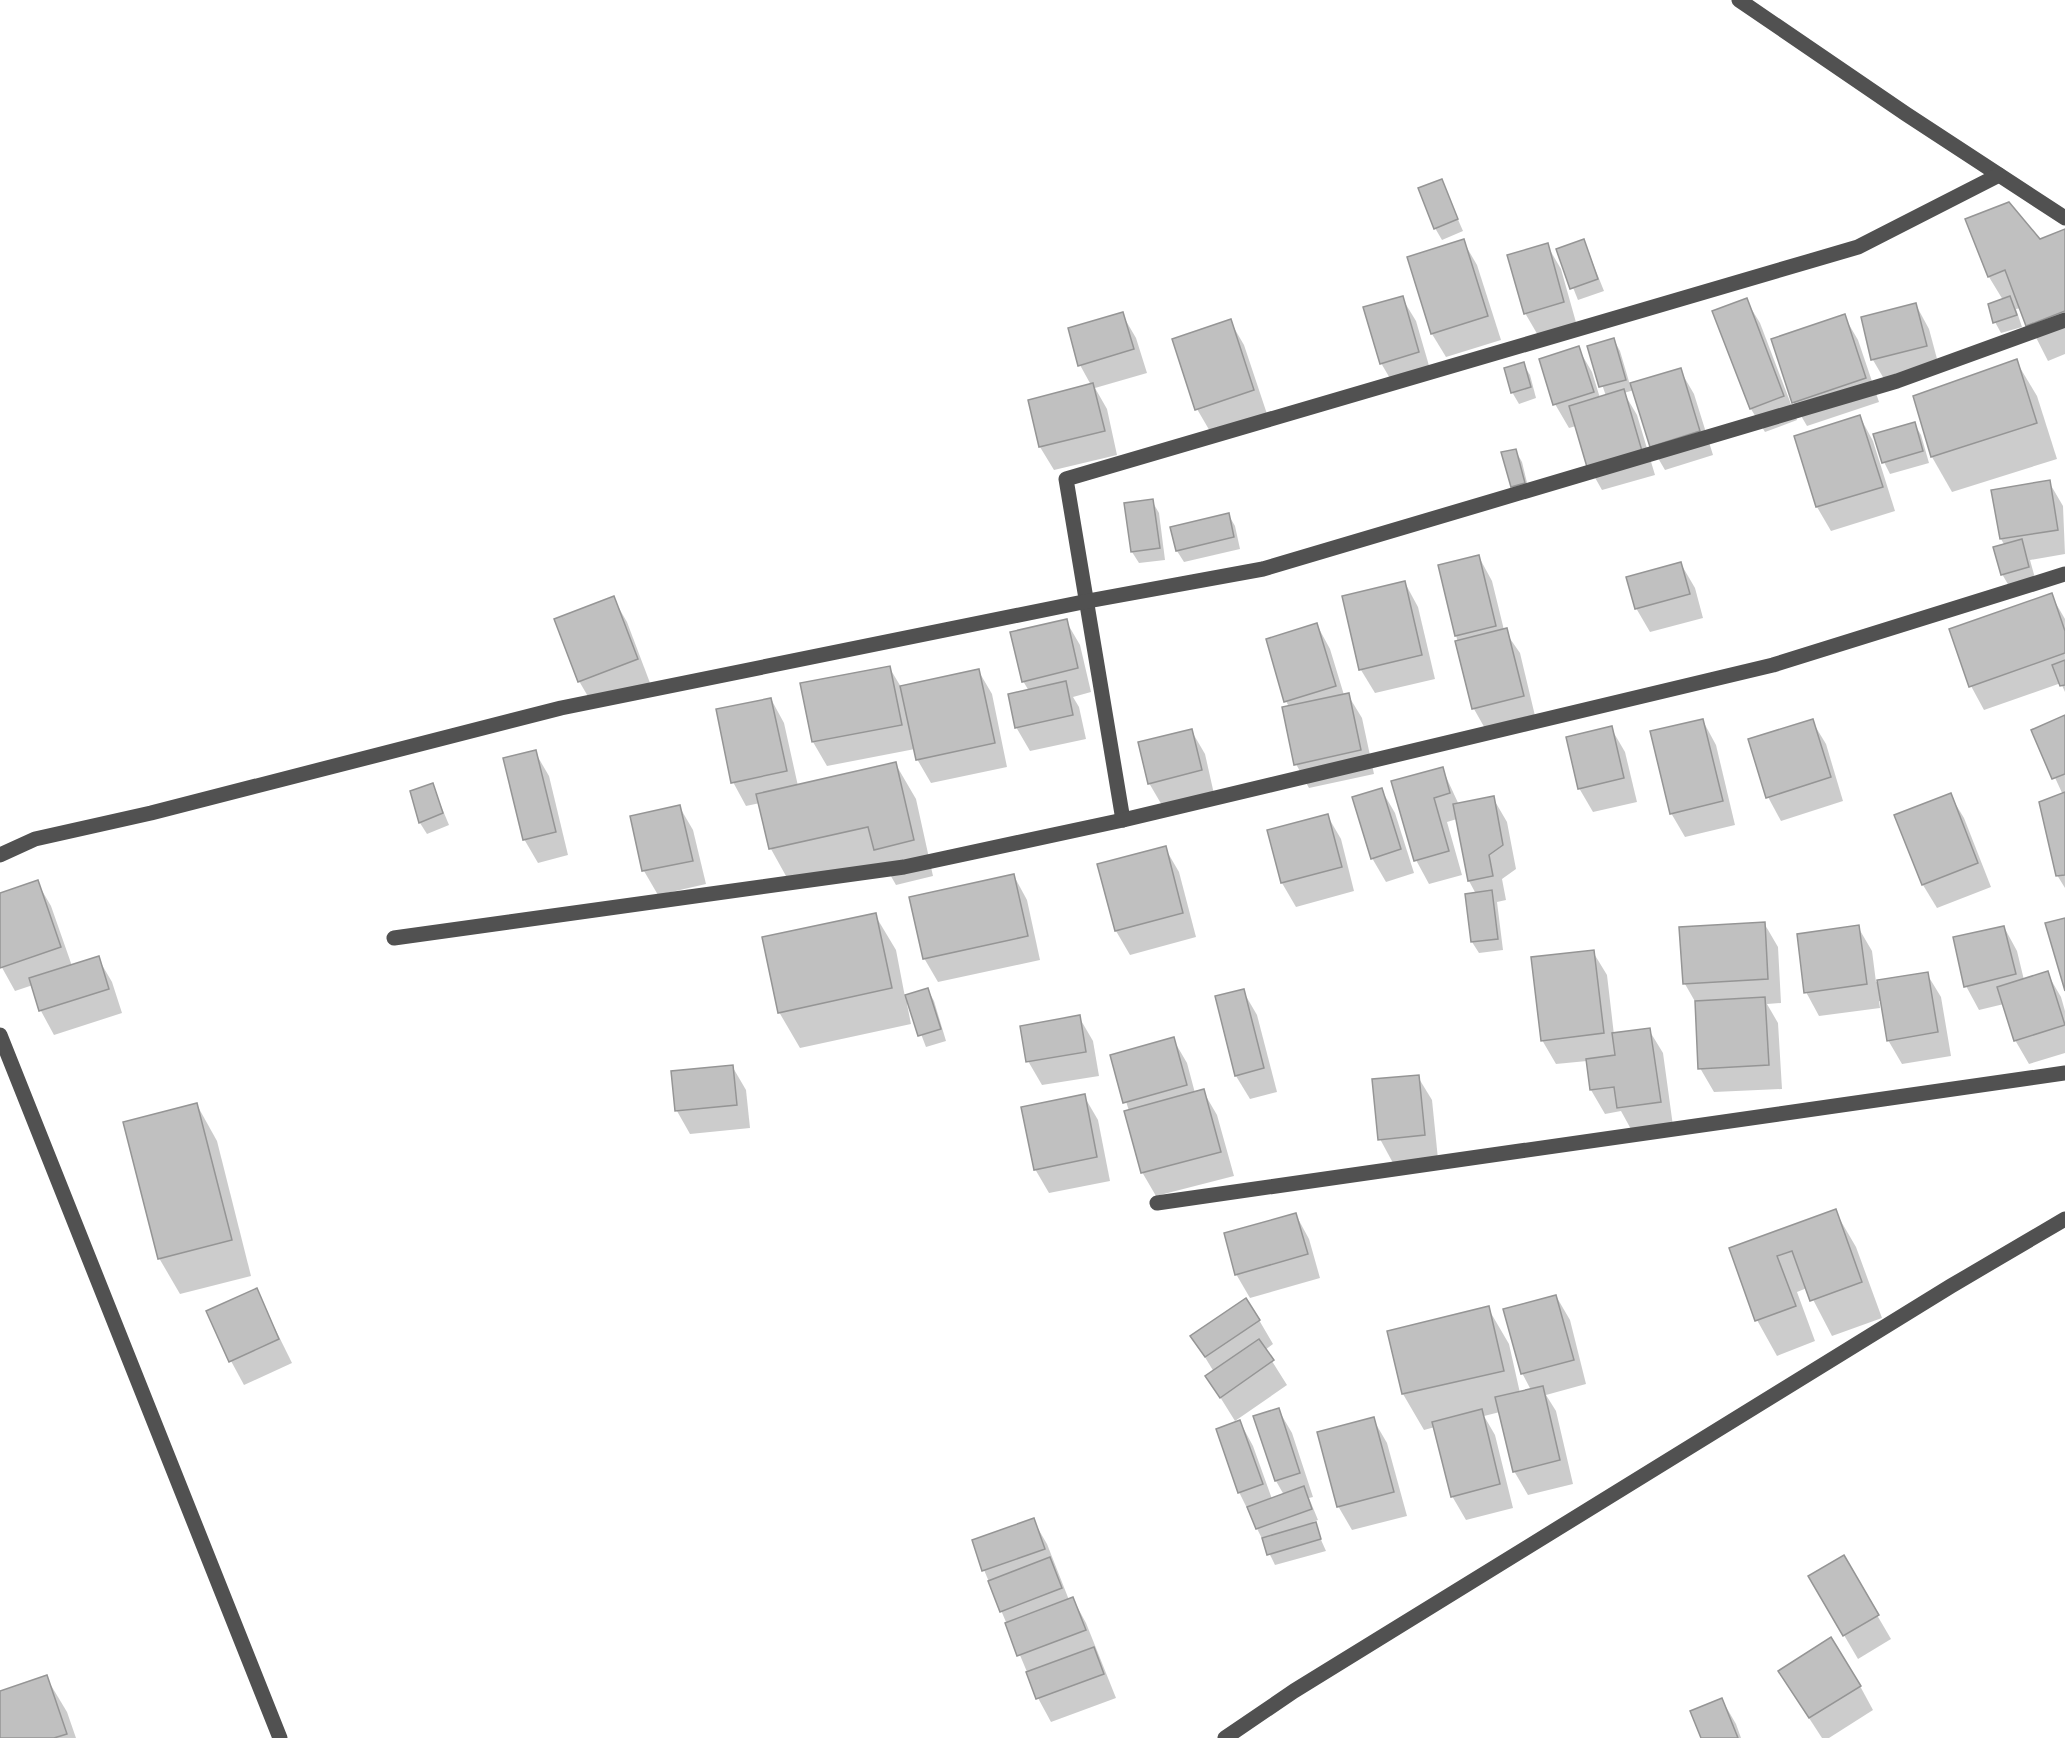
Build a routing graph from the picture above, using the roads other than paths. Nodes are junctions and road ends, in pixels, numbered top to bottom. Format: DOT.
graph roads {
  1 [pos="1739,0"];
  2 [pos="2000,175"];
  3 [pos="2065,218"];
  4 [pos="2065,320"];
  5 [pos="2065,574"];
  6 [pos="1088,602"];
  7 [pos="1123,820"];
  8 [pos="0,855"];
  9 [pos="394,938"];
  10 [pos="0,1035"];
  11 [pos="2065,1073"];
  12 [pos="1157,1203"];
  13 [pos="2065,1220"];
  14 [pos="280,1738"];
  15 [pos="1226,1738"];
  1 -- 2 [label="street"];
  2 -- 3 [label="street"];
  2 -- 6 [label="street"];
  4 -- 6 [label="street"];
  5 -- 7 [label="street"];
  6 -- 7 [label="street"];
  6 -- 8 [label="street"];
  7 -- 9 [label="street"];
  10 -- 14 [label="street"];
  11 -- 12 [label="street"];
  13 -- 15 [label="street"];
}
